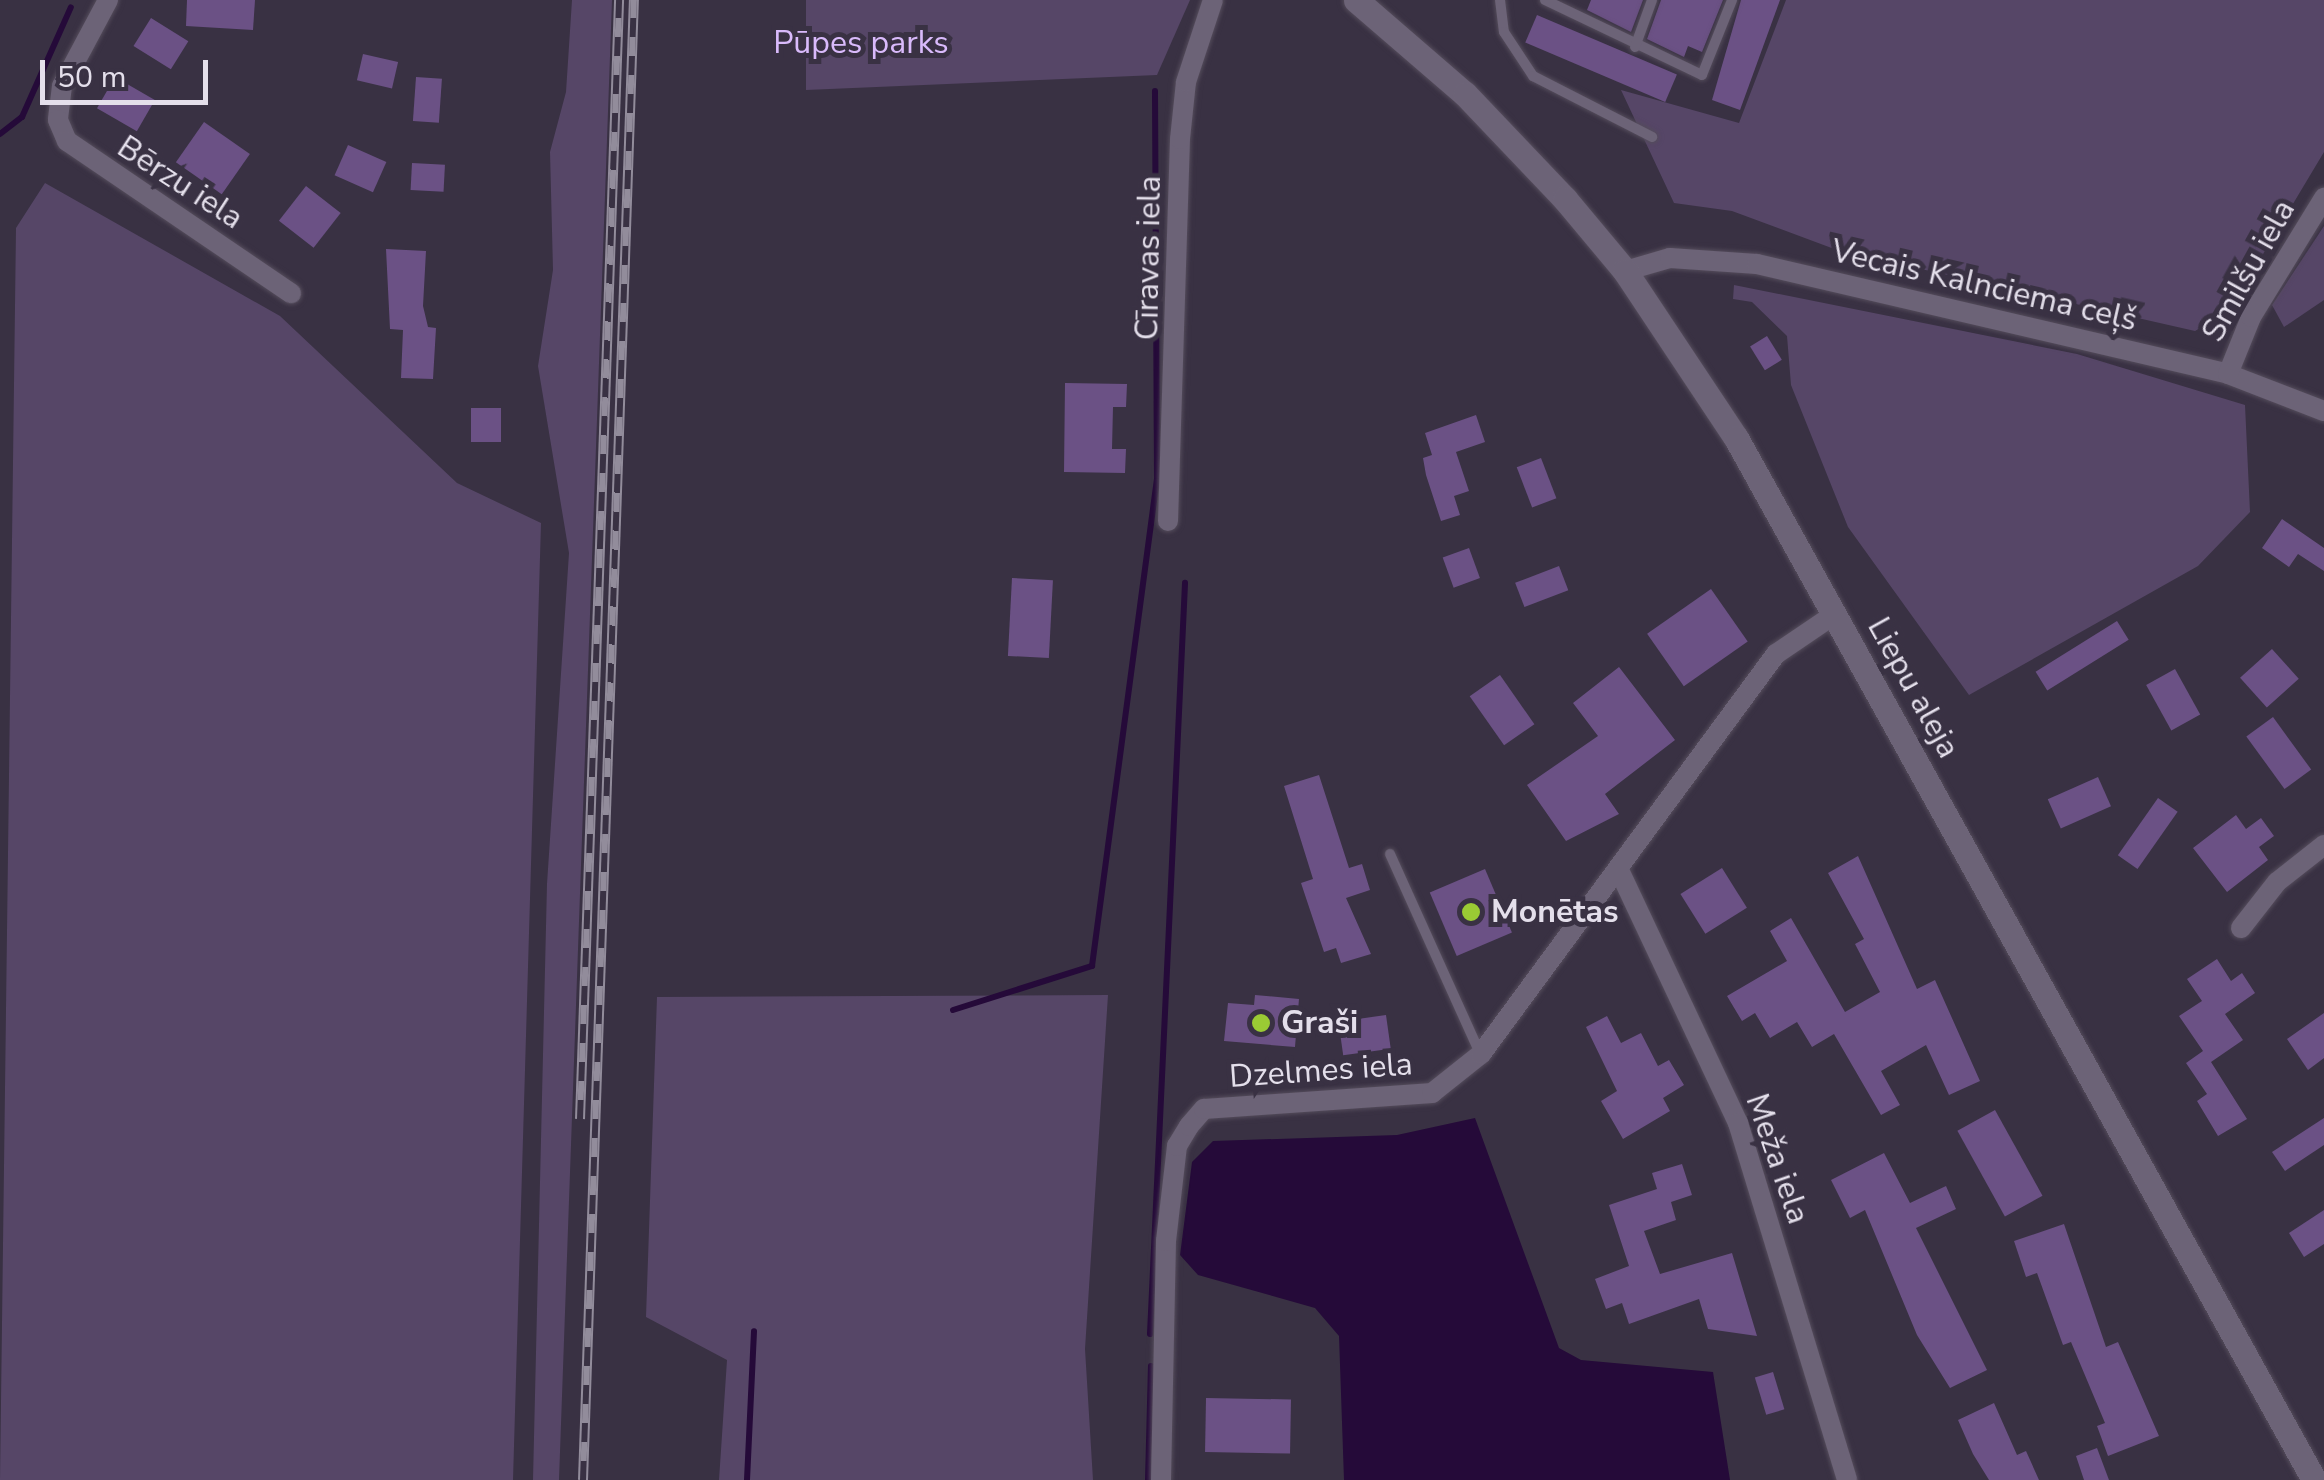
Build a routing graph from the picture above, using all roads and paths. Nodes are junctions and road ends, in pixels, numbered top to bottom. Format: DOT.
graph roads {
  1 [pos="108,0"];
  2 [pos="1213,0"];
  3 [pos="1356,0"];
  4 [pos="1500,0"];
  5 [pos="1545,0"];
  6 [pos="1574,0"];
  7 [pos="1652,0"];
  8 [pos="1732,0"];
  9 [pos="1570,13"];
  10 [pos="1635,46"];
  11 [pos="1652,137"];
  12 [pos="2324,198"];
  13 [pos="1625,272"];
  14 [pos="291,293"];
  15 [pos="2228,374"];
  16 [pos="2324,411"];
  17 [pos="1168,522"];
  18 [pos="1835,614"];
  19 [pos="2324,845"];
  20 [pos="1390,854"];
  21 [pos="1618,870"];
  22 [pos="2241,928"];
  23 [pos="1481,1054"];
  24 [pos="1160,1480"];
  25 [pos="1847,1480"];
  26 [pos="2314,1480"];
  1 -- 14 [label="street, Bērzu iela"];
  2 -- 17 [label="street, Cīravas iela"];
  3 -- 13 [label="street, Liepu aleja"];
  4 -- 11 [label="lane"];
  5 -- 9 [label="lane"];
  6 -- 9 [label="lane"];
  7 -- 10 [label="lane"];
  8 -- 10 [label="lane"];
  9 -- 10 [label="lane"];
  12 -- 15 [label="street, Smilšu iela"];
  13 -- 15 [label="street, Vecais Kalnciema ceļš"];
  13 -- 18 [label="street, Liepu aleja"];
  15 -- 16 [label="street, Vecais Kalnciema ceļš"];
  18 -- 21 [label="street, Dzelmes iela"];
  18 -- 26 [label="street, Liepu aleja"];
  19 -- 22 [label="street"];
  20 -- 23 [label="lane"];
  21 -- 23 [label="street, Dzelmes iela"];
  21 -- 25 [label="street, Meža iela"];
  23 -- 24 [label="street, Dzelmes iela"];
}
